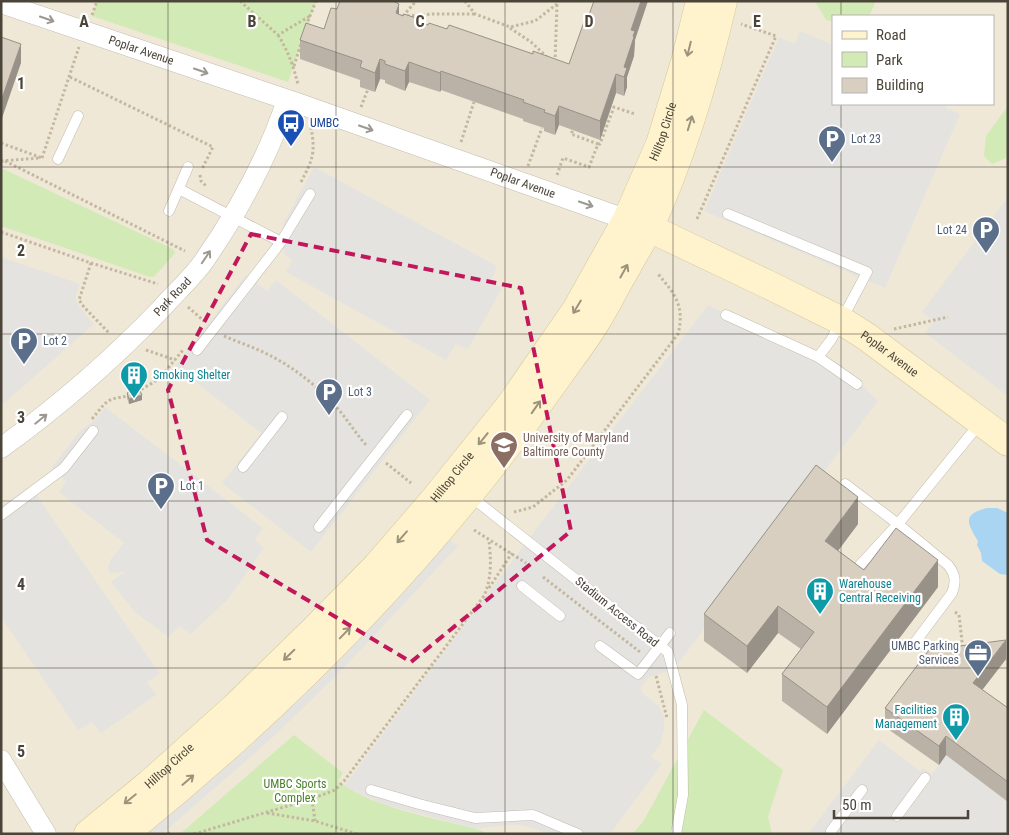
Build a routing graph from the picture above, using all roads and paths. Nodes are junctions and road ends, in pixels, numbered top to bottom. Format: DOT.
graph roads {
  1 [pos="97,1"];
  2 [pos="240,1"];
  3 [pos="316,1"];
  4 [pos="416,1"];
  5 [pos="465,1"];
  6 [pos="700,1"];
  7 [pos="723,1"];
  8 [pos="1,3"];
  9 [pos="558,3"];
  10 [pos="475,14"];
  11 [pos="92,16"];
  12 [pos="310,16"];
  13 [pos="403,17"];
  14 [pos="395,21"];
  15 [pos="742,25"];
  16 [pos="510,27"];
  17 [pos="304,33"];
  18 [pos="278,35"];
  19 [pos="302,41"];
  20 [pos="80,45"];
  21 [pos="70,77"];
  22 [pos="368,89"];
  23 [pos="287,100"];
  24 [pos="474,102"];
  25 [pos="361,108"];
  26 [pos="635,114"];
  27 [pos="78,116"];
  28 [pos="311,128"];
  29 [pos="542,128"];
  30 [pos="573,130"];
  31 [pos="461,142"];
  32 [pos="1,143"];
  33 [pos="598,144"];
  34 [pos="42,158"];
  35 [pos="58,159"];
  36 [pos="3,161"];
  37 [pos="528,166"];
  38 [pos="188,167"];
  39 [pos="557,176"];
  40 [pos="301,182"];
  41 [pos="179,189"];
  42 [pos="212,190"];
  43 [pos="310,194"];
  44 [pos="168,211"];
  45 [pos="728,214"];
  46 [pos="233,217"];
  47 [pos="697,219"];
  48 [pos="638,223"];
  49 [pos="1,232"];
  50 [pos="281,242"];
  51 [pos="185,251"];
  52 [pos="90,264"];
  53 [pos="658,274"];
  54 [pos="158,284"];
  55 [pos="191,310"];
  56 [pos="726,315"];
  57 [pos="948,317"];
  58 [pos="842,321"];
  59 [pos="205,322"];
  60 [pos="899,327"];
  61 [pos="220,333"];
  62 [pos="110,334"];
  63 [pos="187,345"];
  64 [pos="143,350"];
  65 [pos="197,350"];
  66 [pos="818,357"];
  67 [pos="175,360"];
  68 [pos="857,384"];
  69 [pos="408,415"];
  70 [pos="282,416"];
  71 [pos="90,420"];
  72 [pos="980,422"];
  73 [pos="94,431"];
  74 [pos="1008,442"];
  75 [pos="1,448"];
  76 [pos="377,456"];
  77 [pos="243,467"];
  78 [pos="411,483"];
  79 [pos="846,484"];
  80 [pos="469,495"];
  81 [pos="509,512"];
  82 [pos="1,515"];
  83 [pos="898,524"];
  84 [pos="319,528"];
  85 [pos="474,530"];
  86 [pos="489,541"];
  87 [pos="512,554"];
  88 [pos="526,563"];
  89 [pos="543,577"];
  90 [pos="844,583"];
  91 [pos="522,586"];
  92 [pos="484,596"];
  93 [pos="952,610"];
  94 [pos="560,616"];
  95 [pos="670,633"];
  96 [pos="913,645"];
  97 [pos="600,646"];
  98 [pos="660,646"];
  99 [pos="643,654"];
  100 [pos="964,656"];
  101 [pos="1,760"];
  102 [pos="925,778"];
  103 [pos="371,790"];
  104 [pos="862,790"];
  105 [pos="312,799"];
  106 [pos="264,813"];
  107 [pos="897,816"];
  108 [pos="315,821"];
  109 [pos="832,831"];
  110 [pos="46,834"];
  111 [pos="88,834"];
  112 [pos="124,834"];
  113 [pos="194,834"];
  114 [pos="357,834"];
  115 [pos="578,834"];
  116 [pos="676,834"];
  1 -- 11 [label="path"];
  2 -- 18 [label="path"];
  3 -- 12 [label="path"];
  4 -- 13 [label="path"];
  5 -- 10 [label="path"];
  6 -- 48 [label="street, Hilltop Circle, one-way"];
  48 -- 7 [label="street, Hilltop Circle, one-way"];
  8 -- 23 [label="street, Poplar Avenue, one-way"];
  9 -- 16 [label="path"];
  9 -- 16 [label="path"];
  10 -- 13 [label="path"];
  10 -- 16 [label="path"];
  12 -- 17 [label="path"];
  12 -- 18 [label="path"];
  13 -- 14 [label="path"];
  15 -- 47 [label="path"];
  18 -- 19 [label="path"];
  20 -- 21 [label="path"];
  21 -- 34 [label="path"];
  21 -- 42 [label="path"];
  22 -- 25 [label="path"];
  23 -- 46 [label="street, Park Road"];
  23 -- 48 [label="street, Poplar Avenue, one-way"];
  24 -- 31 [label="path"];
  26 -- 33 [label="path"];
  27 -- 35 [label="lane"];
  28 -- 40 [label="path"];
  29 -- 37 [label="path"];
  30 -- 33 [label="path"];
  32 -- 34 [label="path"];
  33 -- 39 [label="path"];
  34 -- 36 [label="path"];
  36 -- 51 [label="path"];
  38 -- 41 [label="lane"];
  41 -- 44 [label="lane"];
  41 -- 46 [label="lane"];
  43 -- 50 [label="lane"];
  45 -- 58 [label="lane"];
  46 -- 50 [label="lane"];
  75 -- 46 [label="street, Park Road, one-way"];
  48 -- 58 [label="street, Poplar Avenue"];
  80 -- 48 [label="street, Hilltop Circle, one-way"];
  48 -- 111 [label="street, Hilltop Circle, one-way"];
  49 -- 52 [label="path"];
  50 -- 65 [label="lane"];
  52 -- 54 [label="path"];
  52 -- 62 [label="path"];
  53 -- 81 [label="path"];
  55 -- 59 [label="path"];
  56 -- 66 [label="lane"];
  57 -- 60 [label="path"];
  58 -- 66 [label="lane"];
  58 -- 72 [label="street, Poplar Avenue"];
  61 -- 76 [label="path"];
  63 -- 67 [label="path"];
  64 -- 67 [label="path"];
  66 -- 68 [label="lane"];
  67 -- 71 [label="path"];
  69 -- 76 [label="lane"];
  70 -- 77 [label="lane"];
  72 -- 74 [label="street, Poplar Avenue"];
  72 -- 83 [label="lane"];
  73 -- 82 [label="lane"];
  76 -- 78 [label="path"];
  76 -- 84 [label="lane"];
  79 -- 83 [label="lane"];
  80 -- 98 [label="lane, Stadium Access Road"];
  112 -- 80 [label="street, Hilltop Circle, one-way"];
  83 -- 90 [label="lane"];
  83 -- 96 [label="lane"];
  85 -- 86 [label="path"];
  86 -- 87 [label="path"];
  86 -- 92 [label="path"];
  87 -- 88 [label="path"];
  87 -- 92 [label="path"];
  89 -- 99 [label="path"];
  91 -- 94 [label="lane"];
  92 -- 105 [label="path"];
  93 -- 100 [label="path"];
  95 -- 98 [label="lane"];
  97 -- 98 [label="lane"];
  98 -- 116 [label="lane, Stadium Access Road"];
  101 -- 110 [label="street"];
  102 -- 107 [label="lane"];
  103 -- 115 [label="lane"];
  104 -- 109 [label="lane"];
  105 -- 106 [label="path"];
  105 -- 108 [label="path"];
  106 -- 108 [label="path"];
  106 -- 113 [label="path"];
  108 -- 114 [label="path"];
}
